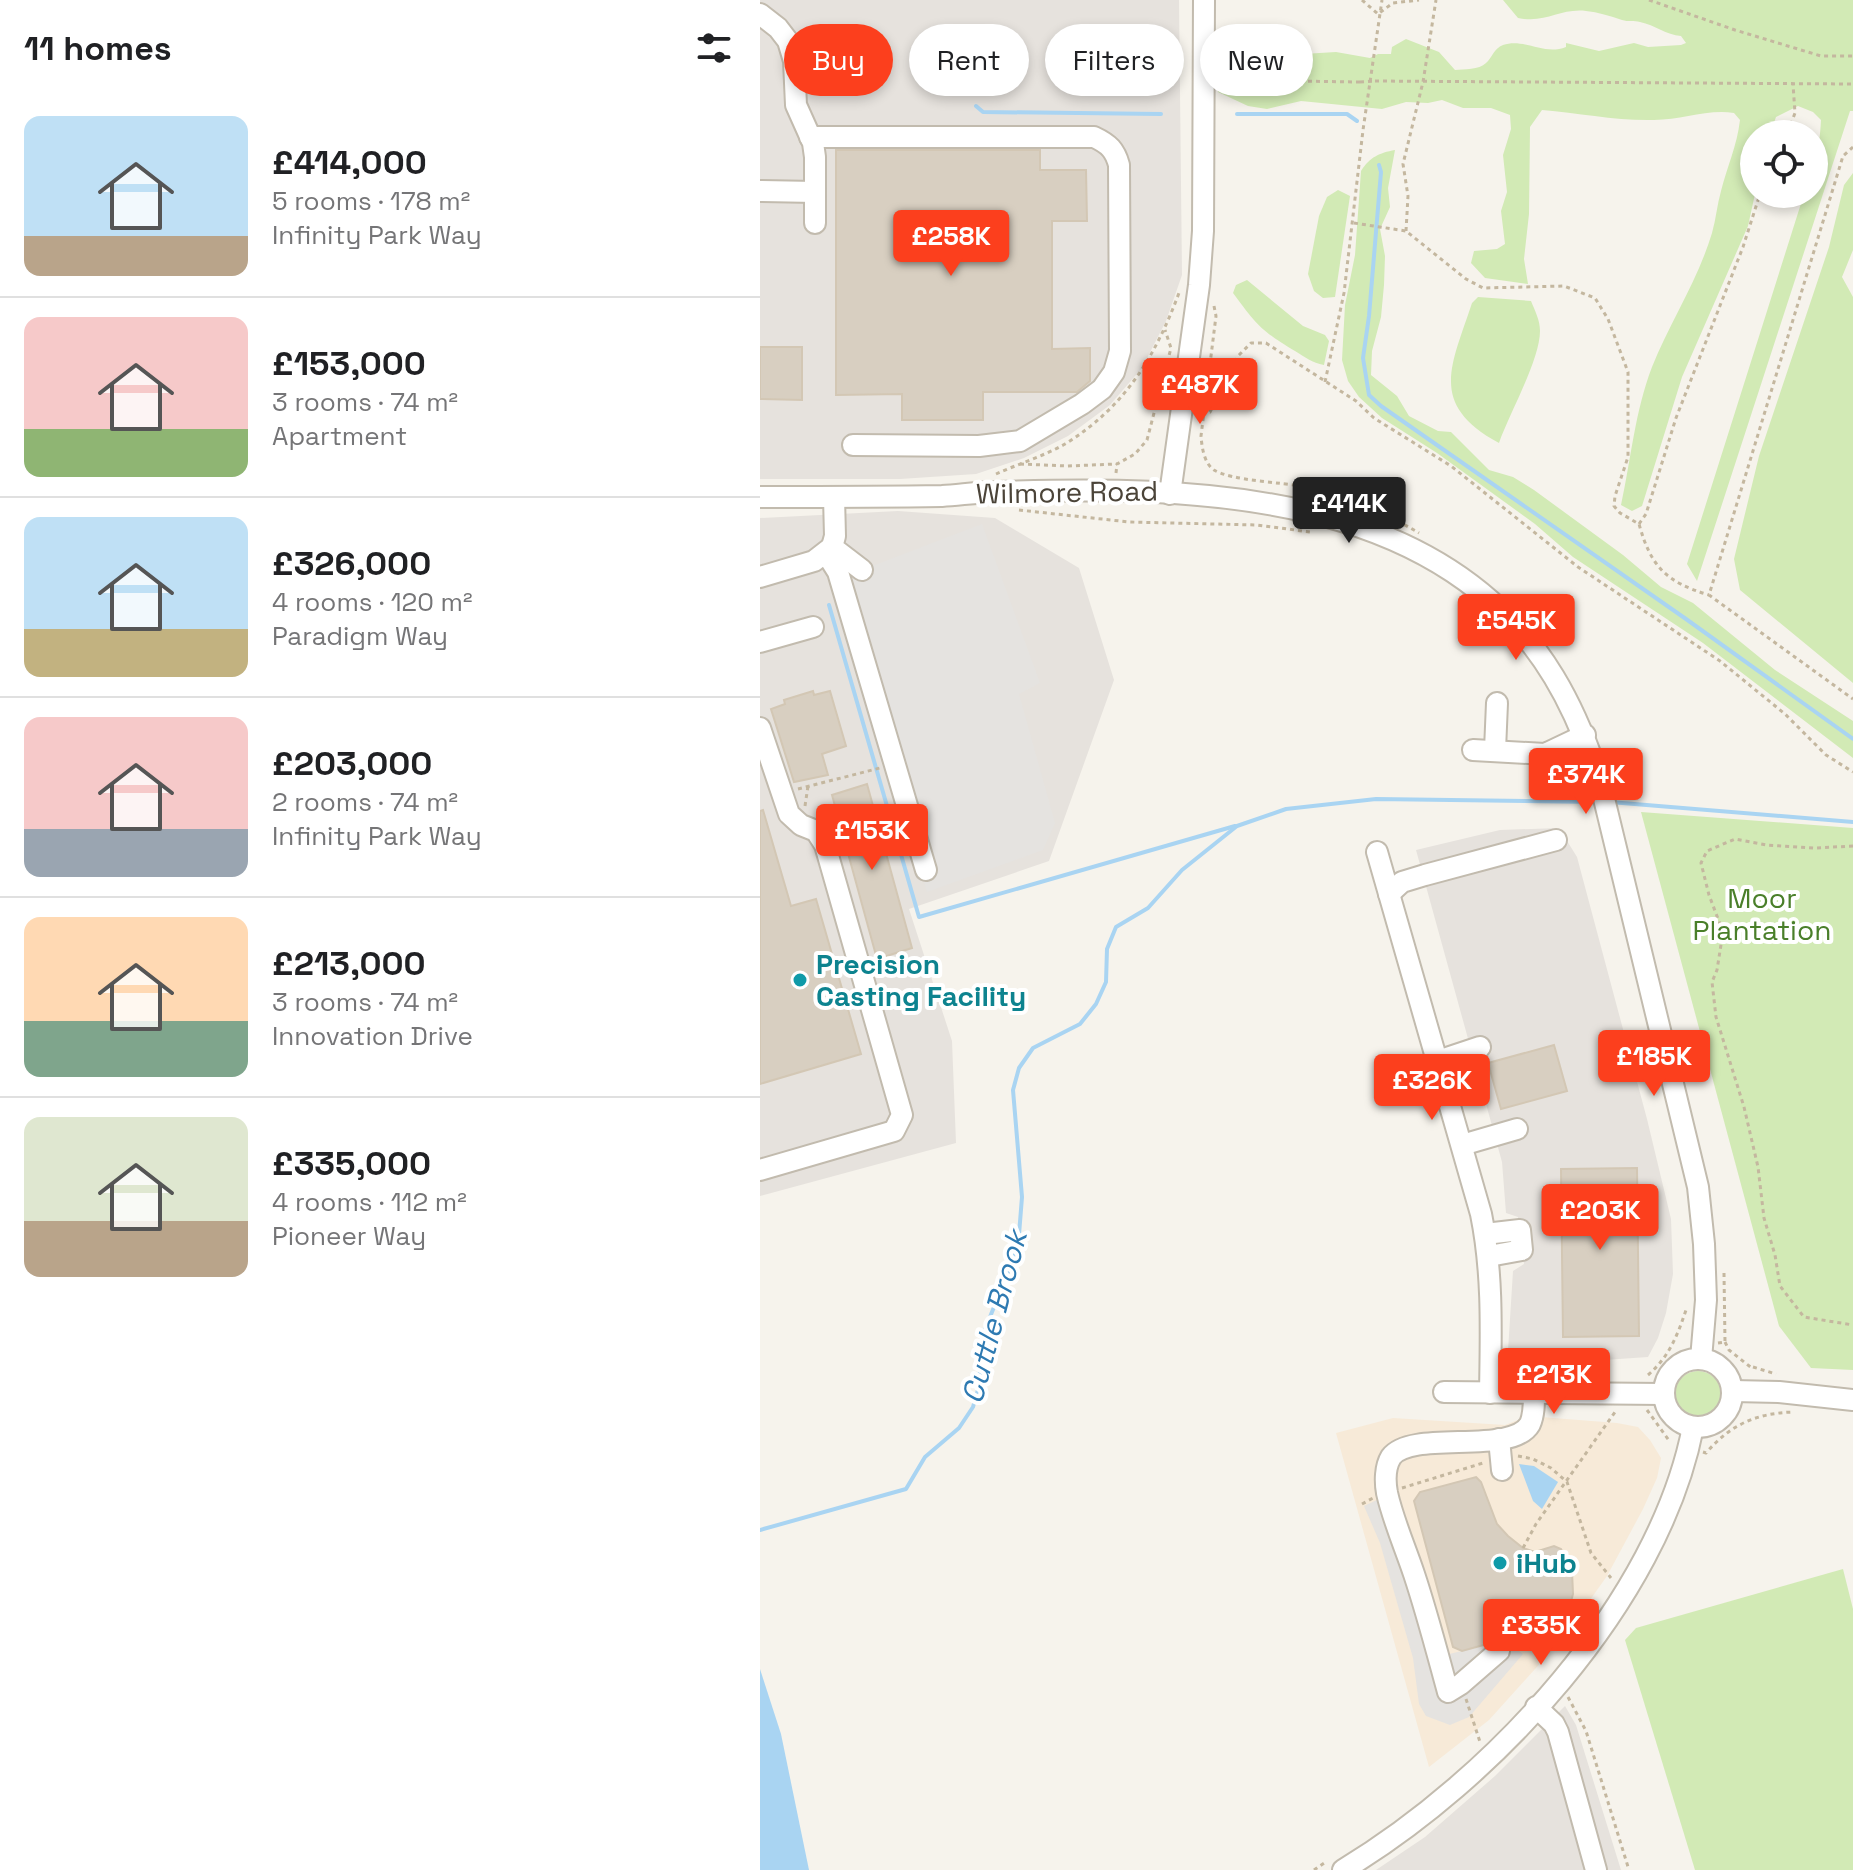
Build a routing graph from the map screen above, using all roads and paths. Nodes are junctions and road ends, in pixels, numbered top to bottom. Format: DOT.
graph roads {
  1 [pos="1204,0"];
  2 [pos="1362,0"];
  3 [pos="1382,0"];
  4 [pos="1419,0"];
  5 [pos="1436,0"];
  6 [pos="1649,0"];
  7 [pos="760,14"];
  8 [pos="1378,14"];
  9 [pos="1204,24"];
  10 [pos="1853,56"];
  11 [pos="1313,81"];
  12 [pos="1423,82"];
  13 [pos="1793,84"];
  14 [pos="1853,84"];
  15 [pos="1204,96"];
  16 [pos="1792,120"];
  17 [pos="810,137"];
  18 [pos="1853,147"];
  19 [pos="760,191"];
  20 [pos="815,192"];
  21 [pos="1756,208"];
  22 [pos="815,223"];
  23 [pos="1354,223"];
  24 [pos="1406,231"];
  25 [pos="1165,330"];
  26 [pos="1325,382"];
  27 [pos="1180,409"];
  28 [pos="853,445"];
  29 [pos="1019,464"];
  30 [pos="1117,464"];
  31 [pos="1118,492"];
  32 [pos="1170,494"];
  33 [pos="760,497"];
  34 [pos="834,497"];
  35 [pos="1019,510"];
  36 [pos="1129,522"];
  37 [pos="1639,524"];
  38 [pos="1314,533"];
  39 [pos="829,550"];
  40 [pos="862,570"];
  41 [pos="760,577"];
  42 [pos="1709,595"];
  43 [pos="813,627"];
  44 [pos="760,642"];
  45 [pos="1853,699"];
  46 [pos="1497,703"];
  47 [pos="760,728"];
  48 [pos="1585,735"];
  49 [pos="1473,750"];
  50 [pos="1495,750"];
  51 [pos="867,771"];
  52 [pos="1853,772"];
  53 [pos="782,793"];
  54 [pos="1556,840"];
  55 [pos="1853,846"];
  56 [pos="1377,852"];
  57 [pos="926,870"];
  58 [pos="1389,894"];
  59 [pos="1480,1047"];
  60 [pos="1438,1061"];
  61 [pos="1517,1129"];
  62 [pos="1462,1145"];
  63 [pos="760,1170"];
  64 [pos="1485,1234"];
  65 [pos="1489,1256"];
  66 [pos="1689,1302"];
  67 [pos="1853,1325"];
  68 [pos="1701,1359"];
  69 [pos="1733,1391"];
  70 [pos="1444,1392"];
  71 [pos="1490,1393"];
  72 [pos="1534,1394"];
  73 [pos="1627,1395"];
  74 [pos="1656,1395"];
  75 [pos="1853,1400"];
  76 [pos="1801,1412"];
  77 [pos="1691,1435"];
  78 [pos="1501,1456"];
  79 [pos="1567,1482"];
  80 [pos="1387,1491"];
  81 [pos="1362,1504"];
  82 [pos="1523,1548"];
  83 [pos="1616,1584"];
  84 [pos="1499,1651"];
  85 [pos="1568,1696"];
  86 [pos="1536,1707"];
  87 [pos="1343,1870"];
  88 [pos="1596,1870"];
  89 [pos="1629,1870"];
  1 -- 9 [label="street, Wilmore Road"];
  2 -- 8 [label="path"];
  3 -- 8 [label="path"];
  4 -- 8 [label="path"];
  5 -- 12 [label="path"];
  6 -- 10 [label="path"];
  7 -- 17 [label="street"];
  8 -- 23 [label="path"];
  11 -- 12 [label="path, bridge"];
  12 -- 13 [label="path"];
  12 -- 24 [label="path"];
  13 -- 14 [label="path"];
  13 -- 16 [label="path"];
  15 -- 27 [label="street, Wilmore Road"];
  17 -- 20 [label="street"];
  17 -- 28 [label="street"];
  18 -- 42 [label="path"];
  19 -- 20 [label="street"];
  20 -- 22 [label="street"];
  21 -- 37 [label="path"];
  23 -- 24 [label="path"];
  23 -- 26 [label="path"];
  24 -- 37 [label="path"];
  25 -- 30 [label="path"];
  26 -- 27 [label="path"];
  26 -- 52 [label="path"];
  27 -- 32 [label="street, Wilmore Road"];
  29 -- 30 [label="path"];
  30 -- 31 [label="path"];
  31 -- 32 [label="street, Wilmore Road"];
  31 -- 34 [label="street, Wilmore Road"];
  31 -- 36 [label="path"];
  32 -- 48 [label="street"];
  33 -- 34 [label="street, Wilmore Road"];
  34 -- 39 [label="street"];
  35 -- 36 [label="path"];
  36 -- 38 [label="path"];
  37 -- 42 [label="path"];
  39 -- 40 [label="street"];
  39 -- 41 [label="street"];
  39 -- 57 [label="street"];
  42 -- 45 [label="path"];
  43 -- 44 [label="street"];
  46 -- 50 [label="street"];
  47 -- 53 [label="street"];
  48 -- 50 [label="street"];
  48 -- 68 [label="street"];
  49 -- 50 [label="street"];
  51 -- 53 [label="path"];
  53 -- 63 [label="street"];
  54 -- 58 [label="street"];
  55 -- 67 [label="path"];
  56 -- 58 [label="street"];
  58 -- 60 [label="street"];
  59 -- 60 [label="street"];
  60 -- 62 [label="street"];
  61 -- 62 [label="street"];
  62 -- 64 [label="street"];
  64 -- 65 [label="street"];
  64 -- 65 [label="street"];
  65 -- 71 [label="street"];
  66 -- 74 [label="path"];
  68 -- 69 [label="street"];
  68 -- 74 [label="street"];
  69 -- 75 [label="street"];
  69 -- 77 [label="street"];
  70 -- 71 [label="street"];
  71 -- 72 [label="street"];
  72 -- 73 [label="street"];
  72 -- 78 [label="street"];
  73 -- 74 [label="street"];
  73 -- 79 [label="path"];
  74 -- 77 [label="street"];
  74 -- 77 [label="path"];
  76 -- 77 [label="path"];
  77 -- 86 [label="street"];
  78 -- 79 [label="path"];
  78 -- 80 [label="path"];
  78 -- 80 [label="street"];
  79 -- 82 [label="path"];
  79 -- 83 [label="path"];
  80 -- 81 [label="path"];
  80 -- 84 [label="street"];
  85 -- 89 [label="path"];
  86 -- 87 [label="street"];
  86 -- 88 [label="street"];
}
